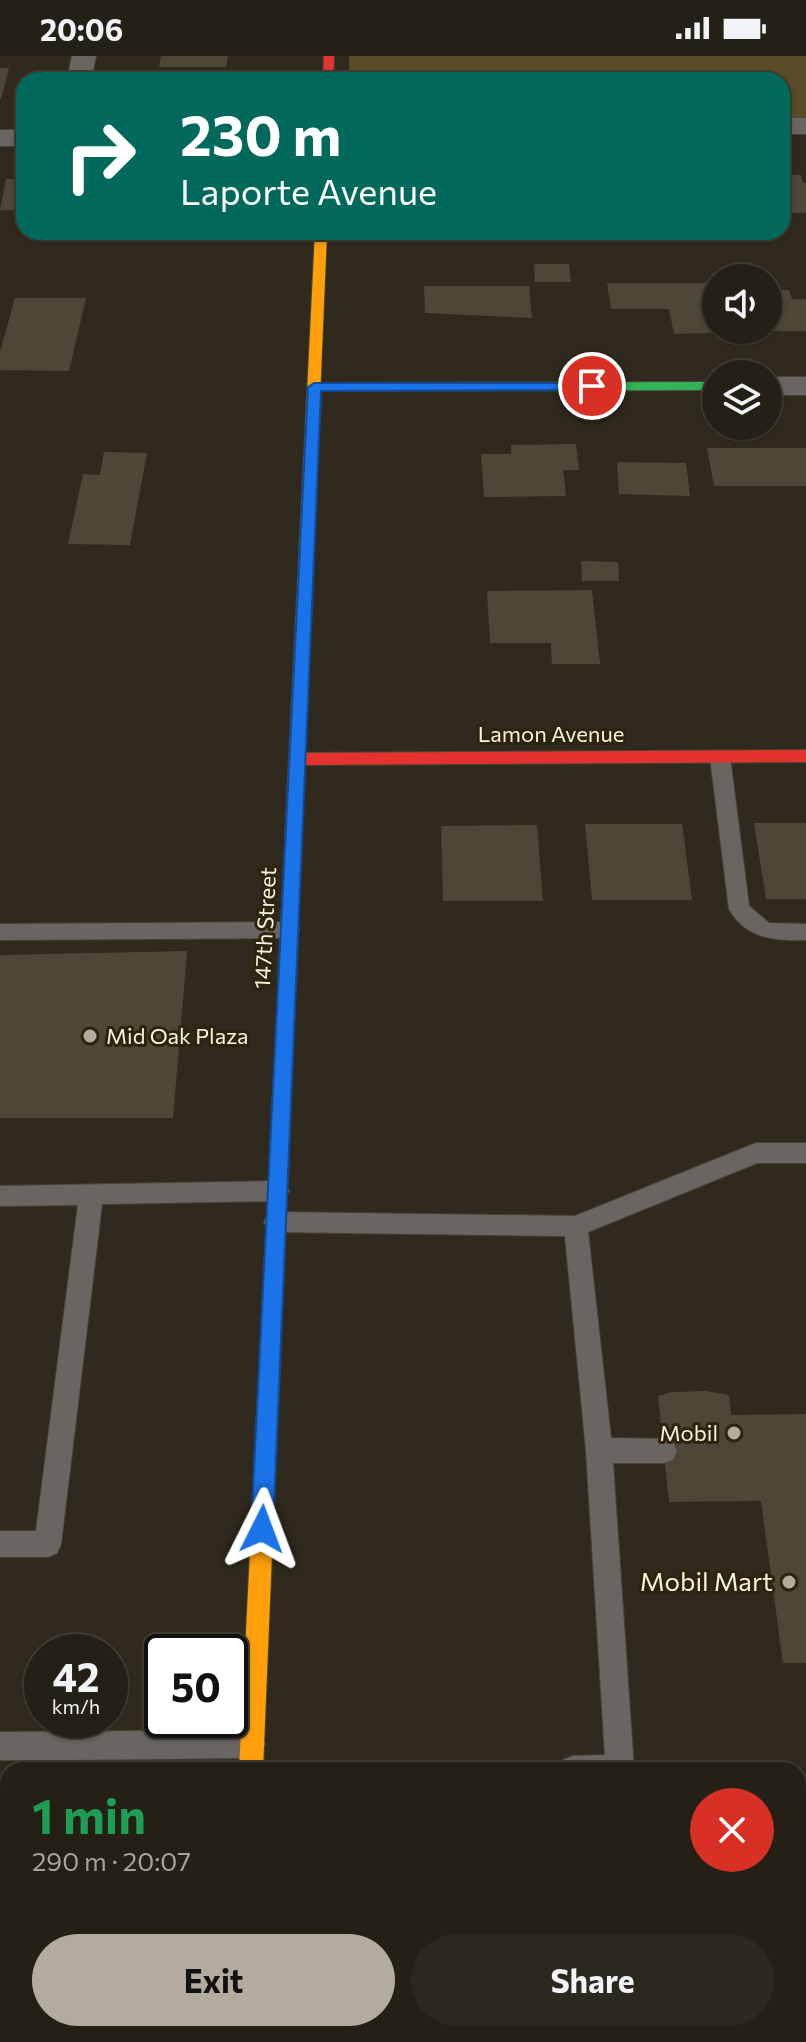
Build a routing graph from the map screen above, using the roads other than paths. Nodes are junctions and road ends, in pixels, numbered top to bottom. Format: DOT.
graph roads {
  1 [pos="321,240"];
  2 [pos="702,386"];
  3 [pos="782,386"];
  4 [pos="806,386"];
  5 [pos="314,387"];
  6 [pos="806,756"];
  7 [pos="720,757"];
  8 [pos="297,759"];
  9 [pos="289,930"];
  10 [pos="0,932"];
  11 [pos="806,932"];
  12 [pos="806,1153"];
  13 [pos="277,1191"];
  14 [pos="91,1195"];
  15 [pos="0,1196"];
  16 [pos="276,1222"];
  17 [pos="576,1226"];
  18 [pos="599,1450"];
  19 [pos="664,1451"];
  20 [pos="0,1544"];
  21 [pos="0,1746"];
  22 [pos="251,1757"];
  23 [pos="56,1758"];
  24 [pos="619,1762"];
  1 -- 5 [label="main road, 147th Street"];
  2 -- 5 [label="main road"];
  3 -- 4 [label="street"];
  5 -- 8 [label="main road, 147th Street"];
  6 -- 7 [label="main road, Lamon Avenue"];
  7 -- 8 [label="main road, Lamon Avenue"];
  7 -- 11 [label="lane"];
  8 -- 9 [label="main road, 147th Street"];
  9 -- 10 [label="lane"];
  9 -- 13 [label="main road, 147th Street"];
  12 -- 17 [label="lane"];
  13 -- 14 [label="lane"];
  13 -- 16 [label="main road, 147th Street"];
  14 -- 15 [label="lane"];
  14 -- 20 [label="lane"];
  16 -- 17 [label="lane"];
  16 -- 22 [label="main road, 147th Street"];
  17 -- 18 [label="lane"];
  18 -- 19 [label="lane"];
  18 -- 24 [label="lane"];
  21 -- 23 [label="lane"];
  22 -- 23 [label="lane"];
}
